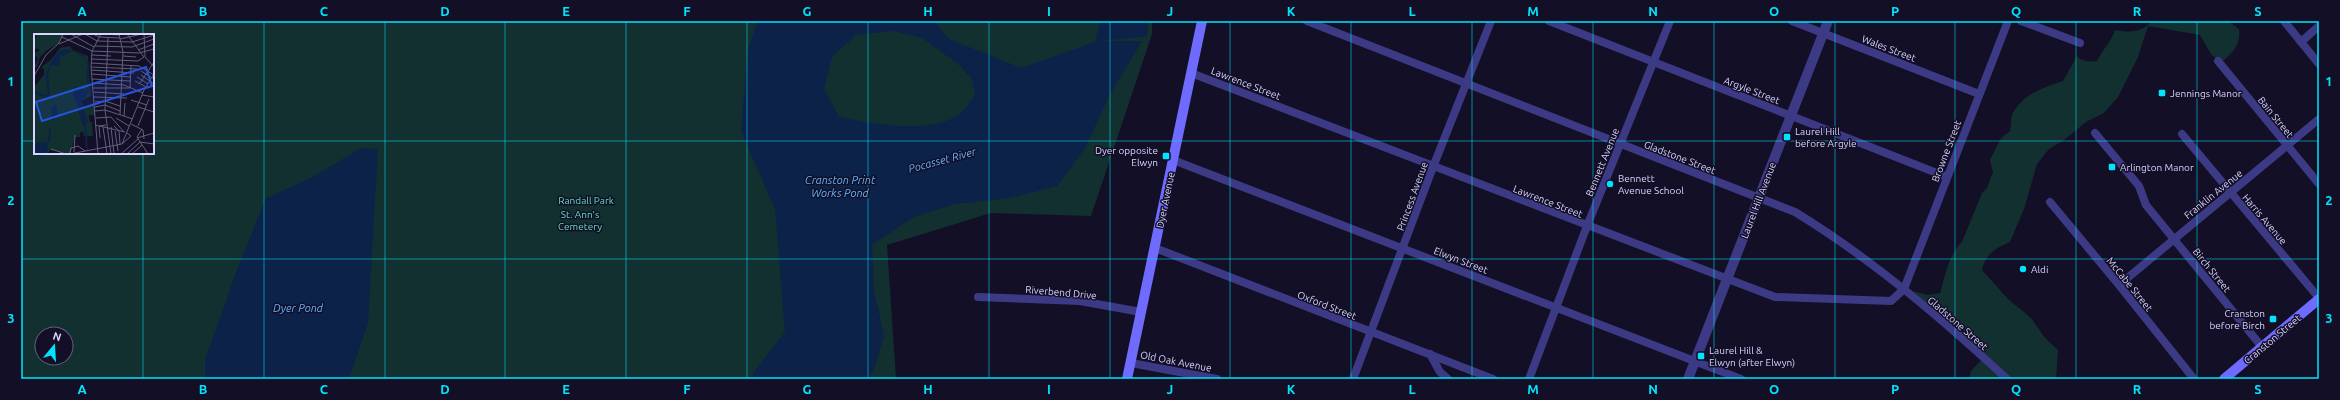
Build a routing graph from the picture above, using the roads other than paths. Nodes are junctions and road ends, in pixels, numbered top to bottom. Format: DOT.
graph roads {
  1 [pos="1202,21"];
  2 [pos="1307,21"];
  3 [pos="1491,21"];
  4 [pos="1549,21"];
  5 [pos="1670,21"];
  6 [pos="1792,21"];
  7 [pos="1828,21"];
  8 [pos="2008,21"];
  9 [pos="2021,21"];
  10 [pos="2284,21"];
  11 [pos="2319,26"];
  12 [pos="1824,33"];
  13 [pos="2301,42"];
  14 [pos="2080,43"];
  15 [pos="2218,61"];
  16 [pos="1653,62"];
  17 [pos="2319,64"];
  18 [pos="1190,73"];
  19 [pos="1467,82"];
  20 [pos="1979,94"];
  21 [pos="1791,116"];
  22 [pos="2319,119"];
  23 [pos="2095,133"];
  24 [pos="2182,134"];
  25 [pos="1620,144"];
  26 [pos="2287,146"];
  27 [pos="1173,160"];
  28 [pos="1433,167"];
  29 [pos="1947,177"];
  30 [pos="2319,184"];
  31 [pos="2230,194"];
  32 [pos="1759,198"];
  33 [pos="2050,202"];
  34 [pos="1587,226"];
  35 [pos="2173,239"];
  36 [pos="1154,248"];
  37 [pos="1403,249"];
  38 [pos="1728,280"];
  39 [pos="2119,285"];
  40 [pos="1904,289"];
  41 [pos="978,297"];
  42 [pos="2319,299"];
  43 [pos="1556,308"];
  44 [pos="1141,312"];
  45 [pos="1370,332"];
  46 [pos="2262,347"];
  47 [pos="1430,354"];
  48 [pos="1695,361"];
  49 [pos="1131,363"];
  50 [pos="1127,379"];
  51 [pos="1217,379"];
  52 [pos="1353,379"];
  53 [pos="1448,379"];
  54 [pos="1493,379"];
  55 [pos="1529,379"];
  56 [pos="1688,379"];
  57 [pos="1742,379"];
  58 [pos="2007,379"];
  59 [pos="2194,379"];
  60 [pos="2224,379"];
  1 -- 18 [label="main road, Dyer Avenue"];
  2 -- 19 [label="street, Gladstone Street"];
  3 -- 19 [label="street, Princess Avenue"];
  4 -- 16 [label="street, Argyle Street"];
  5 -- 16 [label="street, Bennett Avenue"];
  6 -- 12 [label="street, Wales Street"];
  7 -- 12 [label="street, Laurel Hill Avenue"];
  8 -- 20 [label="street, Browne Street"];
  9 -- 14 [label="street"];
  10 -- 13 [label="street"];
  11 -- 13 [label="street"];
  12 -- 20 [label="street, Wales Street"];
  12 -- 21 [label="street, Laurel Hill Avenue"];
  13 -- 17 [label="street"];
  15 -- 26 [label="street, Bain Street"];
  16 -- 21 [label="street, Argyle Street"];
  16 -- 25 [label="street, Bennett Avenue"];
  18 -- 27 [label="main road, Dyer Avenue"];
  18 -- 28 [label="street, Lawrence Street"];
  19 -- 25 [label="street, Gladstone Street"];
  19 -- 28 [label="street, Princess Avenue"];
  20 -- 29 [label="street, Browne Street"];
  21 -- 29 [label="street, Argyle Street"];
  21 -- 32 [label="street, Laurel Hill Avenue"];
  22 -- 26 [label="street, Franklin Avenue"];
  23 -- 35 [label="street, Birch Street"];
  24 -- 31 [label="street, Harris Avenue"];
  25 -- 32 [label="street, Gladstone Street"];
  25 -- 34 [label="street, Bennett Avenue"];
  26 -- 30 [label="street, Bain Street"];
  26 -- 31 [label="street, Franklin Avenue"];
  27 -- 36 [label="main road, Dyer Avenue"];
  27 -- 37 [label="street, Elwyn Street"];
  28 -- 34 [label="street, Lawrence Street"];
  28 -- 37 [label="street, Princess Avenue"];
  29 -- 40 [label="street, Browne Street"];
  31 -- 35 [label="street, Franklin Avenue"];
  31 -- 42 [label="street, Harris Avenue"];
  32 -- 38 [label="street, Laurel Hill Avenue"];
  32 -- 40 [label="street, Gladstone Street"];
  33 -- 39 [label="street, McCabe Street"];
  34 -- 38 [label="street, Lawrence Street"];
  34 -- 43 [label="street, Bennett Avenue"];
  35 -- 39 [label="street, Franklin Avenue"];
  35 -- 46 [label="street, Birch Street"];
  36 -- 44 [label="main road, Dyer Avenue"];
  36 -- 45 [label="street, Oxford Street"];
  37 -- 43 [label="street, Elwyn Street"];
  37 -- 45 [label="street, Princess Avenue"];
  38 -- 40 [label="street, Lawrence Street"];
  38 -- 48 [label="street, Laurel Hill Avenue"];
  39 -- 59 [label="street, McCabe Street"];
  40 -- 58 [label="street, Gladstone Street"];
  41 -- 44 [label="street, Riverbend Drive"];
  42 -- 46 [label="main road, Cranston Street"];
  43 -- 48 [label="street, Elwyn Street"];
  43 -- 55 [label="street, Bennett Avenue"];
  44 -- 49 [label="main road, Dyer Avenue"];
  45 -- 47 [label="street, Oxford Street"];
  45 -- 52 [label="street, Princess Avenue"];
  46 -- 60 [label="main road, Cranston Street"];
  47 -- 53 [label="street"];
  47 -- 54 [label="street, Oxford Street"];
  48 -- 56 [label="street, Laurel Hill Avenue"];
  48 -- 57 [label="street, Elwyn Street"];
  49 -- 50 [label="main road, Dyer Avenue"];
  49 -- 51 [label="street, Old Oak Avenue"];
}
